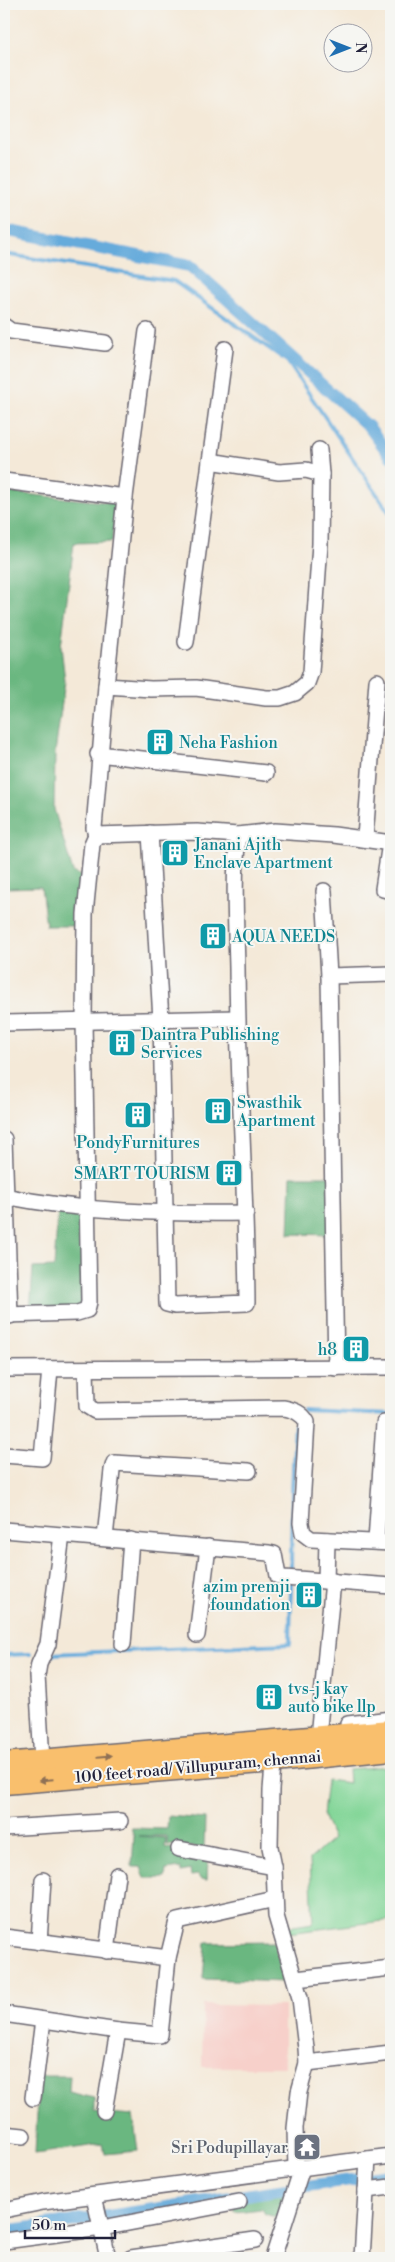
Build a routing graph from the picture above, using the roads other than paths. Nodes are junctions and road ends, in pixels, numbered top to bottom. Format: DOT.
graph roads {
  1 [pos="4,326"];
  2 [pos="147,331"];
  3 [pos="105,343"];
  4 [pos="225,349"];
  5 [pos="319,450"];
  6 [pos="210,461"];
  7 [pos="321,474"];
  8 [pos="4,481"];
  9 [pos="124,497"];
  10 [pos="186,642"];
  11 [pos="377,681"];
  12 [pos="106,686"];
  13 [pos="98,754"];
  14 [pos="266,773"];
  15 [pos="150,833"];
  16 [pos="96,835"];
  17 [pos="238,835"];
  18 [pos="365,838"];
  19 [pos="391,843"];
  20 [pos="324,891"];
  21 [pos="391,891"];
  22 [pos="391,974"];
  23 [pos="329,976"];
  24 [pos="237,1018"];
  25 [pos="160,1020"];
  26 [pos="84,1021"];
  27 [pos="4,1023"];
  28 [pos="4,1138"];
  29 [pos="5,1196"];
  30 [pos="88,1208"];
  31 [pos="246,1213"];
  32 [pos="166,1214"];
  33 [pos="7,1316"];
  34 [pos="391,1367"];
  35 [pos="336,1368"];
  36 [pos="4,1369"];
  37 [pos="50,1369"];
  38 [pos="86,1369"];
  39 [pos="384,1422"];
  40 [pos="4,1455"];
  41 [pos="249,1471"];
  42 [pos="4,1530"];
  43 [pos="62,1535"];
  44 [pos="105,1538"];
  45 [pos="131,1540"];
  46 [pos="327,1540"];
  47 [pos="376,1541"];
  48 [pos="391,1543"];
  49 [pos="208,1547"];
  50 [pos="329,1581"];
  51 [pos="391,1586"];
  52 [pos="197,1635"];
  53 [pos="123,1644"];
  54 [pos="391,1720"];
  55 [pos="391,1732"];
  56 [pos="316,1740"];
  57 [pos="391,1749"];
  58 [pos="274,1751"];
  59 [pos="391,1760"];
  60 [pos="42,1761"];
  61 [pos="4,1764"];
  62 [pos="4,1783"];
  63 [pos="120,1821"];
  64 [pos="4,1828"];
  65 [pos="179,1849"];
  66 [pos="274,1867"];
  67 [pos="117,1875"];
  68 [pos="42,1880"];
  69 [pos="275,1899"];
  70 [pos="4,1937"];
  71 [pos="38,1942"];
  72 [pos="107,1951"];
  73 [pos="168,1958"];
  74 [pos="391,1968"];
  75 [pos="296,1979"];
  76 [pos="4,2014"];
  77 [pos="42,2020"];
  78 [pos="118,2031"];
  79 [pos="391,2053"];
  80 [pos="307,2063"];
  81 [pos="33,2098"];
  82 [pos="104,2111"];
  83 [pos="4,2134"];
  84 [pos="23,2136"];
  85 [pos="391,2156"];
  86 [pos="368,2160"];
  87 [pos="300,2168"];
  88 [pos="391,2187"];
  89 [pos="366,2189"];
  90 [pos="95,2198"];
  91 [pos="238,2202"];
  92 [pos="4,2210"];
  93 [pos="102,2228"];
  94 [pos="4,2240"];
  95 [pos="255,2240"];
  96 [pos="108,2258"];
  97 [pos="131,2258"];
  98 [pos="273,2258"];
  99 [pos="362,2258"];
  1 -- 3 [label="street"];
  2 -- 9 [label="street"];
  4 -- 6 [label="street"];
  5 -- 7 [label="street"];
  6 -- 7 [label="street"];
  6 -- 10 [label="street"];
  7 -- 12 [label="street"];
  8 -- 9 [label="street"];
  9 -- 12 [label="street"];
  11 -- 18 [label="street"];
  12 -- 13 [label="street"];
  13 -- 14 [label="street"];
  13 -- 16 [label="street"];
  15 -- 16 [label="street"];
  15 -- 17 [label="street"];
  15 -- 25 [label="street"];
  16 -- 26 [label="street"];
  17 -- 18 [label="street"];
  17 -- 24 [label="street"];
  18 -- 19 [label="street"];
  19 -- 21 [label="street"];
  20 -- 23 [label="street"];
  22 -- 23 [label="street"];
  23 -- 35 [label="street"];
  24 -- 25 [label="street"];
  24 -- 31 [label="street"];
  25 -- 26 [label="street"];
  25 -- 32 [label="street"];
  26 -- 27 [label="street"];
  26 -- 30 [label="street"];
  28 -- 29 [label="street"];
  29 -- 30 [label="street"];
  29 -- 33 [label="street"];
  30 -- 32 [label="street"];
  30 -- 33 [label="street"];
  31 -- 32 [label="street"];
  31 -- 32 [label="street"];
  34 -- 35 [label="street"];
  35 -- 38 [label="street"];
  36 -- 37 [label="street"];
  37 -- 38 [label="street"];
  37 -- 40 [label="street"];
  38 -- 46 [label="street"];
  39 -- 47 [label="street"];
  41 -- 44 [label="street"];
  42 -- 43 [label="street"];
  43 -- 44 [label="street"];
  43 -- 60 [label="street"];
  44 -- 45 [label="street"];
  45 -- 49 [label="street"];
  45 -- 53 [label="street"];
  46 -- 47 [label="street"];
  46 -- 50 [label="street"];
  47 -- 48 [label="street"];
  49 -- 50 [label="street"];
  49 -- 52 [label="street"];
  50 -- 51 [label="street"];
  50 -- 56 [label="street"];
  54 -- 56 [label="street"];
  55 -- 56 [label="highway, 100 feet road/ Villupuram, chennai"];
  56 -- 57 [label="highway, 100 feet road/ Villupuram, chennai"];
  56 -- 58 [label="highway, 100 feet road/ Villupuram, chennai"];
  56 -- 59 [label="street"];
  60 -- 58 [label="highway, 100 feet road/ Villupuram, chennai, one-way"];
  58 -- 62 [label="highway, 100 feet road/ Villupuram, chennai, one-way"];
  58 -- 66 [label="street"];
  60 -- 61 [label="highway, 100 feet road/ Villupuram, chennai"];
  63 -- 64 [label="street"];
  65 -- 66 [label="street"];
  66 -- 69 [label="street"];
  67 -- 72 [label="street"];
  68 -- 71 [label="street"];
  69 -- 73 [label="street"];
  69 -- 75 [label="street"];
  70 -- 71 [label="street"];
  71 -- 72 [label="street"];
  72 -- 73 [label="street"];
  73 -- 78 [label="street"];
  74 -- 75 [label="street"];
  75 -- 80 [label="street"];
  76 -- 77 [label="street"];
  77 -- 78 [label="street"];
  77 -- 81 [label="street"];
  78 -- 82 [label="street"];
  79 -- 80 [label="street"];
  80 -- 87 [label="street"];
  83 -- 84 [label="street"];
  85 -- 86 [label="street"];
  86 -- 87 [label="street"];
  86 -- 89 [label="street"];
  87 -- 90 [label="street"];
  87 -- 98 [label="street"];
  88 -- 89 [label="street"];
  89 -- 99 [label="street"];
  90 -- 92 [label="street"];
  90 -- 93 [label="street"];
  91 -- 93 [label="street"];
  93 -- 94 [label="street"];
  93 -- 96 [label="street"];
  95 -- 97 [label="street"];
}
